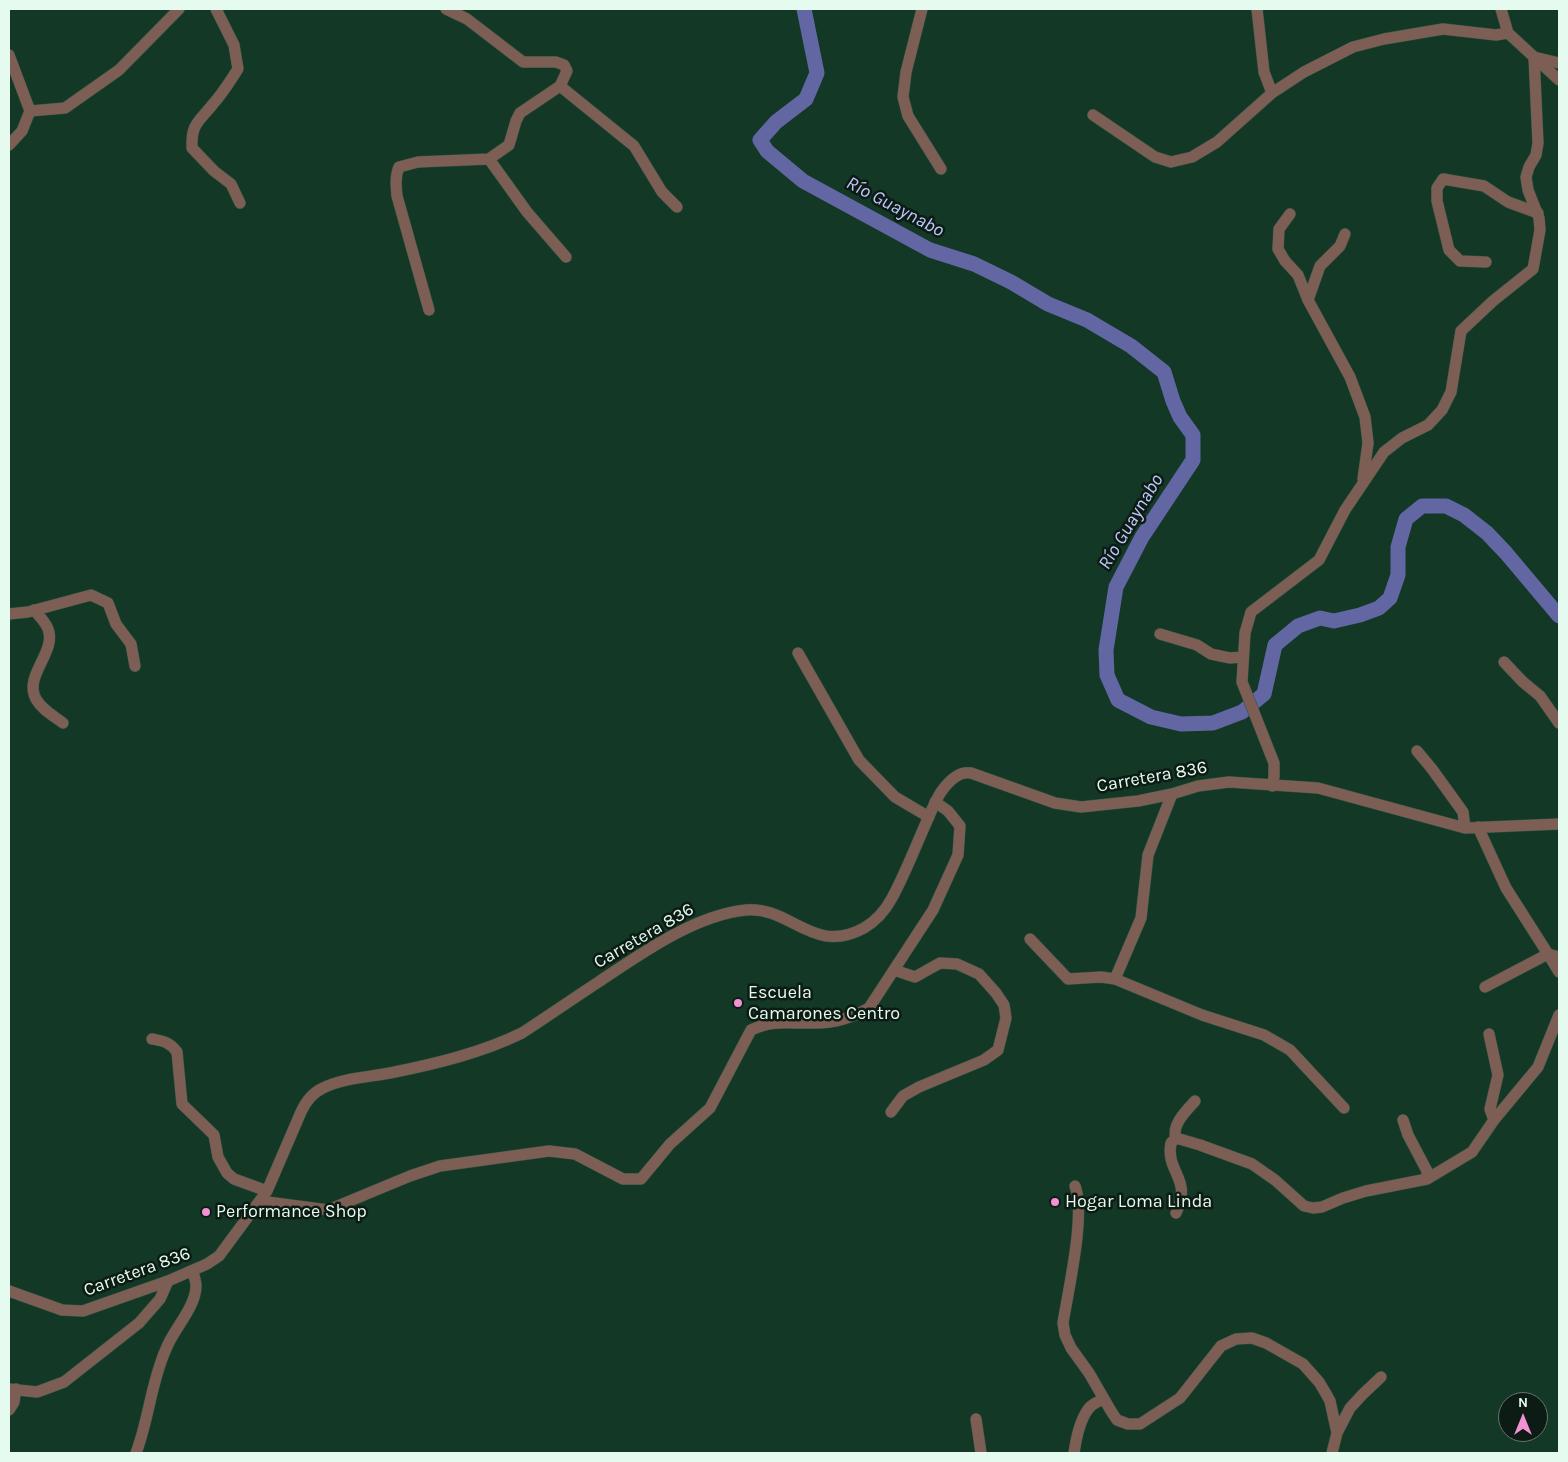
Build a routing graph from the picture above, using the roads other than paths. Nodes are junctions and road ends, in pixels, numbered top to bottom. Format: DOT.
graph roads {
  1 [pos="179,9"];
  2 [pos="216,9"];
  3 [pos="446,9"];
  4 [pos="922,9"];
  5 [pos="1257,9"];
  6 [pos="1501,9"];
  7 [pos="1508,33"];
  8 [pos="9,55"];
  9 [pos="1534,58"];
  10 [pos="1559,63"];
  11 [pos="1559,80"];
  12 [pos="560,86"];
  13 [pos="1272,93"];
  14 [pos="30,111"];
  15 [pos="1093,115"];
  16 [pos="9,145"];
  17 [pos="489,160"];
  18 [pos="941,169"];
  19 [pos="240,203"];
  20 [pos="677,207"];
  21 [pos="1538,213"];
  22 [pos="1290,214"];
  23 [pos="1345,234"];
  24 [pos="566,257"];
  25 [pos="1486,262"];
  26 [pos="1308,300"];
  27 [pos="429,310"];
  28 [pos="1362,483"];
  29 [pos="34,610"];
  30 [pos="9,614"];
  31 [pos="1160,634"];
  32 [pos="798,653"];
  33 [pos="1242,658"];
  34 [pos="1504,662"];
  35 [pos="134,666"];
  36 [pos="1559,722"];
  37 [pos="63,723"];
  38 [pos="1416,751"];
  39 [pos="1272,786"];
  40 [pos="1172,794"];
  41 [pos="935,802"];
  42 [pos="929,817"];
  43 [pos="1559,824"];
  44 [pos="1478,827"];
  45 [pos="1465,828"];
  46 [pos="1030,939"];
  47 [pos="1554,955"];
  48 [pos="894,970"];
  49 [pos="1559,972"];
  50 [pos="1115,979"];
  51 [pos="1485,987"];
  52 [pos="1559,1015"];
  53 [pos="1489,1034"];
  54 [pos="152,1039"];
  55 [pos="1195,1101"];
  56 [pos="1344,1108"];
  57 [pos="891,1112"];
  58 [pos="1403,1120"];
  59 [pos="1494,1120"];
  60 [pos="1176,1138"];
  61 [pos="1427,1179"];
  62 [pos="1075,1186"];
  63 [pos="263,1196"];
  64 [pos="1176,1213"];
  65 [pos="193,1271"];
  66 [pos="168,1281"];
  67 [pos="9,1291"];
  68 [pos="1381,1377"];
  69 [pos="12,1389"];
  70 [pos="1104,1399"];
  71 [pos="9,1410"];
  72 [pos="976,1419"];
  73 [pos="1337,1433"];
  74 [pos="136,1453"];
  75 [pos="981,1453"];
  76 [pos="1074,1453"];
  77 [pos="1332,1453"];
  1 -- 14 [label="street"];
  2 -- 19 [label="street"];
  3 -- 12 [label="street"];
  4 -- 18 [label="street"];
  5 -- 13 [label="street"];
  6 -- 7 [label="street"];
  7 -- 9 [label="street"];
  7 -- 13 [label="street"];
  8 -- 14 [label="street"];
  9 -- 10 [label="street"];
  9 -- 11 [label="street"];
  9 -- 21 [label="street"];
  12 -- 17 [label="street"];
  12 -- 20 [label="street"];
  13 -- 15 [label="street"];
  14 -- 16 [label="street"];
  17 -- 24 [label="street"];
  17 -- 27 [label="street"];
  21 -- 25 [label="street"];
  21 -- 28 [label="street"];
  22 -- 26 [label="street"];
  23 -- 26 [label="street"];
  26 -- 28 [label="street"];
  28 -- 33 [label="street"];
  29 -- 30 [label="street"];
  29 -- 35 [label="street"];
  29 -- 37 [label="street"];
  31 -- 33 [label="street"];
  32 -- 42 [label="street"];
  33 -- 39 [label="street"];
  34 -- 36 [label="street"];
  38 -- 45 [label="street"];
  39 -- 40 [label="street, Carretera 836"];
  39 -- 45 [label="street, Carretera 836"];
  40 -- 41 [label="street, Carretera 836"];
  40 -- 50 [label="street"];
  41 -- 42 [label="street, Carretera 836"];
  41 -- 48 [label="street"];
  42 -- 63 [label="street, Carretera 836"];
  43 -- 44 [label="street, Carretera 836"];
  44 -- 45 [label="street, Carretera 836"];
  44 -- 47 [label="street"];
  46 -- 50 [label="street"];
  47 -- 49 [label="street"];
  47 -- 51 [label="street"];
  48 -- 57 [label="street"];
  48 -- 63 [label="street"];
  50 -- 56 [label="street"];
  52 -- 59 [label="street"];
  53 -- 59 [label="street"];
  54 -- 63 [label="street"];
  55 -- 60 [label="street"];
  58 -- 61 [label="street"];
  59 -- 61 [label="street"];
  60 -- 61 [label="street"];
  60 -- 64 [label="street"];
  62 -- 70 [label="street"];
  63 -- 65 [label="street, Carretera 836"];
  65 -- 66 [label="street, Carretera 836"];
  65 -- 74 [label="street"];
  66 -- 67 [label="street, Carretera 836"];
  66 -- 69 [label="street"];
  68 -- 73 [label="street"];
  69 -- 71 [label="street"];
  70 -- 73 [label="street"];
  70 -- 76 [label="street"];
  72 -- 75 [label="street"];
  73 -- 77 [label="street"];
}
